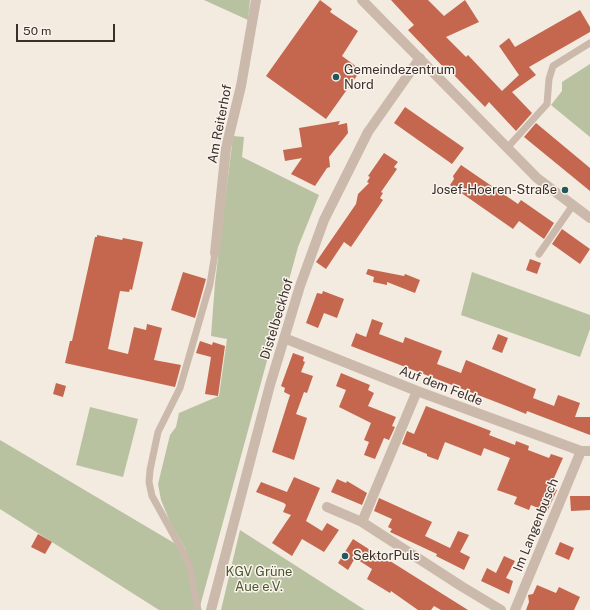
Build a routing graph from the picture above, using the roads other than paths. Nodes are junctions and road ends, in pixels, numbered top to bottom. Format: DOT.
graph roads {
  1 [pos="256,0"];
  2 [pos="362,0"];
  3 [pos="590,43"];
  4 [pos="420,58"];
  5 [pos="507,148"];
  6 [pos="573,206"];
  7 [pos="590,218"];
  8 [pos="215,254"];
  9 [pos="539,254"];
  10 [pos="284,338"];
  11 [pos="417,391"];
  12 [pos="585,451"];
  13 [pos="327,507"];
  14 [pos="362,522"];
  15 [pos="198,610"];
  16 [pos="211,610"];
  17 [pos="501,610"];
  18 [pos="515,610"];
  1 -- 8 [label="street, Am Reiterhof"];
  2 -- 4 [label="street"];
  3 -- 5 [label="lane"];
  4 -- 5 [label="street"];
  4 -- 10 [label="street, Distelbeckhof"];
  5 -- 6 [label="street"];
  6 -- 7 [label="street"];
  6 -- 9 [label="lane"];
  8 -- 15 [label="lane"];
  10 -- 11 [label="street, Auf dem Felde"];
  10 -- 16 [label="street, Distelbeckhof"];
  11 -- 12 [label="street, Auf dem Felde"];
  11 -- 14 [label="street"];
  12 -- 18 [label="street, Im Langenbusch"];
  13 -- 14 [label="street"];
  14 -- 17 [label="street"];
}
